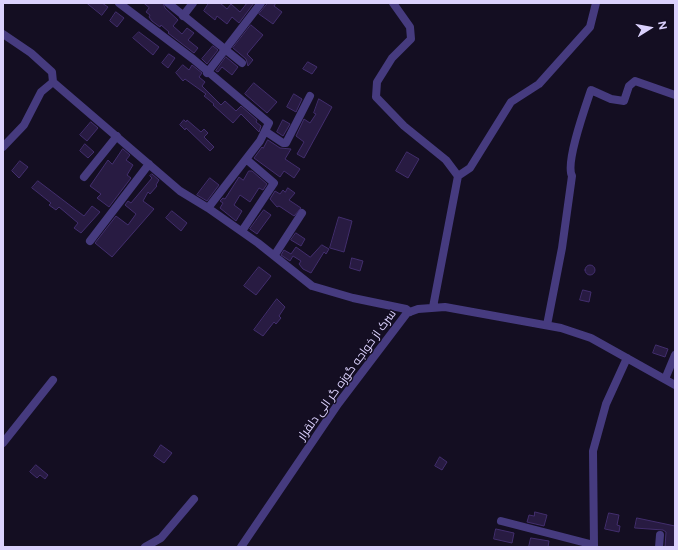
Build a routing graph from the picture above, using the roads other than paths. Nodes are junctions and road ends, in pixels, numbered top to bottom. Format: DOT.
graph roads {
  1 [pos="119,3"];
  2 [pos="168,3"];
  3 [pos="193,3"];
  4 [pos="261,3"];
  5 [pos="393,3"];
  6 [pos="596,3"];
  7 [pos="183,16"];
  8 [pos="3,34"];
  9 [pos="225,49"];
  10 [pos="242,64"];
  11 [pos="207,73"];
  12 [pos="54,82"];
  13 [pos="675,95"];
  14 [pos="310,96"];
  15 [pos="265,131"];
  16 [pos="117,136"];
  17 [pos="3,147"];
  18 [pos="246,159"];
  19 [pos="149,164"];
  20 [pos="458,176"];
  21 [pos="84,177"];
  22 [pos="208,208"];
  23 [pos="302,212"];
  24 [pos="242,232"];
  25 [pos="90,241"];
  26 [pos="274,256"];
  27 [pos="433,307"];
  28 [pos="410,312"];
  29 [pos="548,325"];
  30 [pos="675,355"];
  31 [pos="627,358"];
  32 [pos="665,379"];
  33 [pos="53,380"];
  34 [pos="675,385"];
  35 [pos="3,443"];
  36 [pos="194,499"];
  37 [pos="501,521"];
  38 [pos="660,535"];
  39 [pos="594,546"];
  40 [pos="145,547"];
  41 [pos="241,547"];
  42 [pos="659,547"];
  1 -- 11 [label="street"];
  2 -- 7 [label="street"];
  3 -- 7 [label="street"];
  4 -- 9 [label="street"];
  5 -- 20 [label="street"];
  6 -- 20 [label="street"];
  7 -- 9 [label="street"];
  8 -- 12 [label="street"];
  9 -- 10 [label="street"];
  9 -- 11 [label="street"];
  11 -- 15 [label="street"];
  12 -- 16 [label="street"];
  12 -- 17 [label="street"];
  13 -- 29 [label="street"];
  14 -- 15 [label="street"];
  15 -- 18 [label="street"];
  16 -- 19 [label="street"];
  16 -- 21 [label="street"];
  18 -- 22 [label="street"];
  18 -- 24 [label="street"];
  19 -- 22 [label="street"];
  19 -- 25 [label="street"];
  20 -- 27 [label="street"];
  22 -- 24 [label="street"];
  23 -- 26 [label="street"];
  24 -- 26 [label="street"];
  26 -- 28 [label="street"];
  27 -- 28 [label="street, سرک از خواجه گوزه گر الی دلقرار"];
  27 -- 29 [label="street, سرک از خواجه گوزه گر الی دلقرار"];
  28 -- 41 [label="street, سرک از خواجه گوزه گر الی دلقرار"];
  29 -- 31 [label="street, سرک از خواجه گوزه گر الی دلقرار"];
  30 -- 32 [label="street"];
  31 -- 32 [label="street, سرک از خواجه گوزه گر الی دلقرار"];
  31 -- 39 [label="street"];
  32 -- 34 [label="street, سرک از خواجه گوزه گر الی دلقرار"];
  33 -- 35 [label="street"];
  36 -- 40 [label="street"];
  37 -- 39 [label="street"];
  38 -- 42 [label="street"];
}
